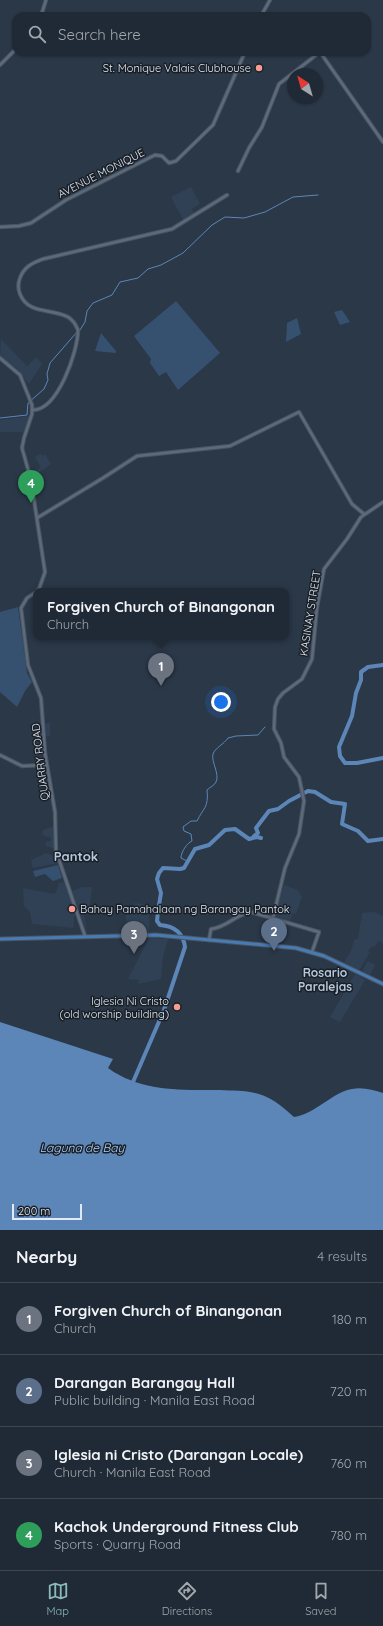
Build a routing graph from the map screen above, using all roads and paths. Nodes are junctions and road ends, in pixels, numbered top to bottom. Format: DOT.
graph roads {
  1 [pos="46,0"];
  2 [pos="270,0"];
  3 [pos="42,12"];
  4 [pos="263,12"];
  5 [pos="12,53"];
  6 [pos="243,56"];
  7 [pos="315,56"];
  8 [pos="323,56"];
  9 [pos="0,65"];
  10 [pos="383,142"];
  11 [pos="238,171"];
  12 [pos="227,195"];
  13 [pos="0,227"];
  14 [pos="0,358"];
  15 [pos="33,410"];
  16 [pos="383,502"];
  17 [pos="364,514"];
  18 [pos="37,518"];
  19 [pos="39,588"];
  20 [pos="33,594"];
  21 [pos="0,755"];
  22 [pos="46,765"];
  23 [pos="274,918"];
  24 [pos="85,936"];
  25 [pos="0,939"];
  26 [pos="209,940"];
  27 [pos="312,952"];
  28 [pos="383,984"];
  1 -- 3 [label="street"];
  2 -- 4 [label="street"];
  5 -- 9 [label="street"];
  6 -- 13 [label="street, AVENUE MONIQUE"];
  7 -- 11 [label="street"];
  8 -- 10 [label="street"];
  12 -- 15 [label="street"];
  14 -- 15 [label="street, QUARRY ROAD"];
  15 -- 18 [label="street, QUARRY ROAD"];
  16 -- 17 [label="street"];
  17 -- 18 [label="street"];
  17 -- 23 [label="street, KASINAY STREET"];
  18 -- 19 [label="street, QUARRY ROAD"];
  20 -- 22 [label="street, QUARRY ROAD"];
  21 -- 22 [label="street"];
  22 -- 24 [label="street, QUARRY ROAD"];
  23 -- 26 [label="street"];
  23 -- 27 [label="street"];
  24 -- 25 [label="main road"];
  24 -- 26 [label="main road"];
  26 -- 27 [label="main road"];
  27 -- 28 [label="main road"];
}
